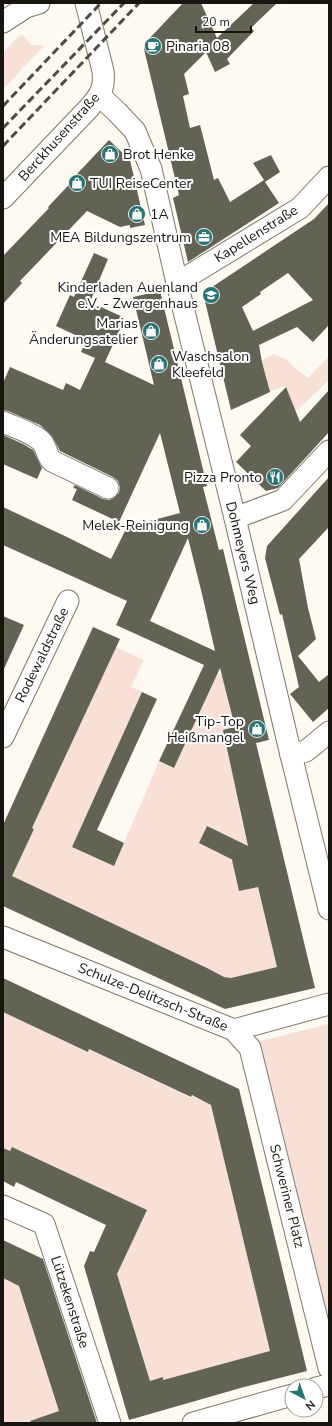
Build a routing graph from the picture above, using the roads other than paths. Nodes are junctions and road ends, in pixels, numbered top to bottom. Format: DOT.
graph roads {
  1 [pos="39,3"];
  2 [pos="86,3"];
  3 [pos="3,22"];
  4 [pos="99,95"];
  5 [pos="329,177"];
  6 [pos="3,198"];
  7 [pos="177,283"];
  8 [pos="3,422"];
  9 [pos="329,451"];
  10 [pos="108,488"];
  11 [pos="235,518"];
  12 [pos="68,601"];
  13 [pos="9,706"];
  14 [pos="329,732"];
  15 [pos="3,737"];
  16 [pos="291,755"];
  17 [pos="329,909"];
  18 [pos="3,936"];
  19 [pos="329,1004"];
  20 [pos="234,1030"];
  21 [pos="3,1206"];
  22 [pos="329,1368"];
  23 [pos="284,1397"];
  24 [pos="110,1423"];
  25 [pos="193,1423"];
  1 -- 3 [label="street"];
  2 -- 4 [label="street, Berckhusenstraße"];
  4 -- 6 [label="street, Berckhusenstraße"];
  4 -- 7 [label="street, Dohmeyers Weg"];
  5 -- 7 [label="street, Kapellenstraße"];
  7 -- 11 [label="street, Dohmeyers Weg"];
  8 -- 10 [label="street"];
  9 -- 11 [label="street"];
  11 -- 16 [label="street, Dohmeyers Weg"];
  12 -- 13 [label="street, Rodewaldstraße"];
  13 -- 15 [label="street, Rodewaldstraße"];
  14 -- 16 [label="street"];
  16 -- 17 [label="street, Dohmeyers Weg"];
  18 -- 20 [label="street, Schulze-Delitzsch-Straße"];
  19 -- 20 [label="street, Schulze-Delitzsch-Straße"];
  20 -- 22 [label="street, Schweriner Platz"];
  21 -- 24 [label="street, Lützekenstraße"];
  23 -- 25 [label="street"];
}
